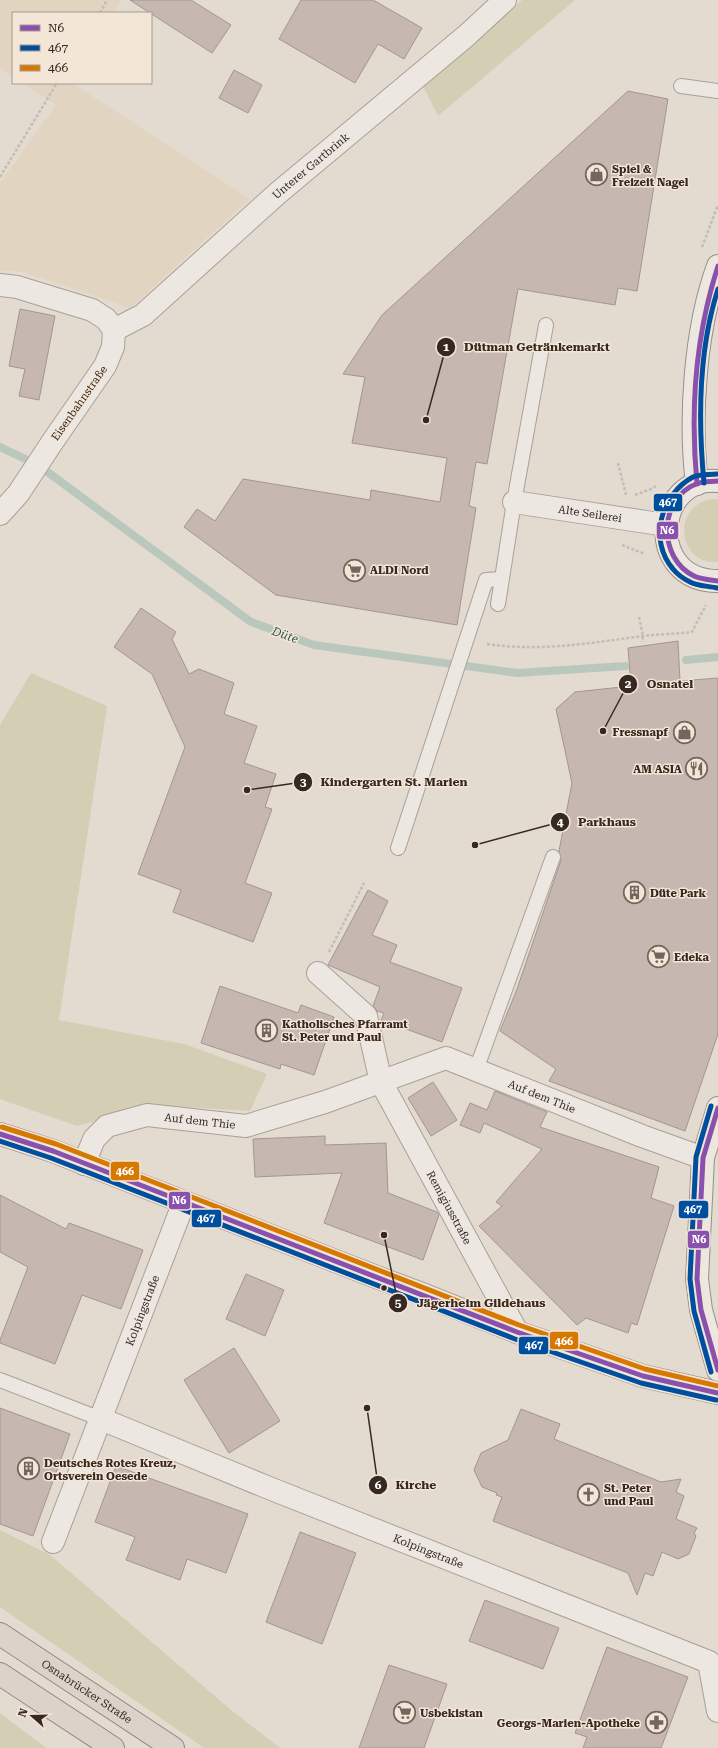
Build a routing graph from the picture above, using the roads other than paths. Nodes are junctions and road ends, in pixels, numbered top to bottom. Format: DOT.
graph roads {
  1 [pos="505,0"];
  2 [pos="681,86"];
  3 [pos="718,91"];
  4 [pos="716,279"];
  5 [pos="0,285"];
  6 [pos="546,325"];
  7 [pos="114,330"];
  8 [pos="708,482"];
  9 [pos="514,502"];
  10 [pos="0,514"];
  11 [pos="666,525"];
  12 [pos="501,580"];
  13 [pos="718,581"];
  14 [pos="498,604"];
  15 [pos="398,848"];
  16 [pos="553,857"];
  17 [pos="318,974"];
  18 [pos="476,1070"];
  19 [pos="381,1082"];
  20 [pos="718,1108"];
  21 [pos="0,1134"];
  22 [pos="703,1158"];
  23 [pos="84,1164"];
  24 [pos="184,1202"];
  25 [pos="517,1332"];
  26 [pos="718,1370"];
  27 [pos="0,1380"];
  28 [pos="718,1393"];
  29 [pos="102,1419"];
  30 [pos="53,1542"];
  31 [pos="0,1634"];
  32 [pos="0,1674"];
  33 [pos="718,1711"];
  34 [pos="113,1748"];
  35 [pos="173,1748"];
  1 -- 7 [label="street, Unterer Gartbrink"];
  2 -- 3 [label="lane"];
  4 -- 8 [label="street"];
  5 -- 7 [label="street"];
  6 -- 9 [label="lane"];
  7 -- 10 [label="street, Eisenbahnstraße"];
  8 -- 11 [label="street"];
  9 -- 11 [label="street, Alte Seilerei"];
  9 -- 12 [label="lane"];
  11 -- 13 [label="street"];
  12 -- 14 [label="lane"];
  12 -- 15 [label="lane"];
  16 -- 18 [label="lane"];
  17 -- 19 [label="street"];
  18 -- 19 [label="street, Auf dem Thie"];
  18 -- 22 [label="street, Auf dem Thie"];
  19 -- 23 [label="street, Auf dem Thie"];
  19 -- 25 [label="street, Remigiusstraße"];
  20 -- 22 [label="street"];
  21 -- 23 [label="street"];
  22 -- 26 [label="street"];
  23 -- 24 [label="street"];
  24 -- 25 [label="street"];
  24 -- 29 [label="street, Kolpingstraße"];
  25 -- 28 [label="street"];
  27 -- 29 [label="lane"];
  29 -- 30 [label="street, Kolpingstraße"];
  29 -- 33 [label="street, Kolpingstraße"];
  31 -- 35 [label="highway, Osnabrücker Straße"];
  32 -- 34 [label="highway"];
}
